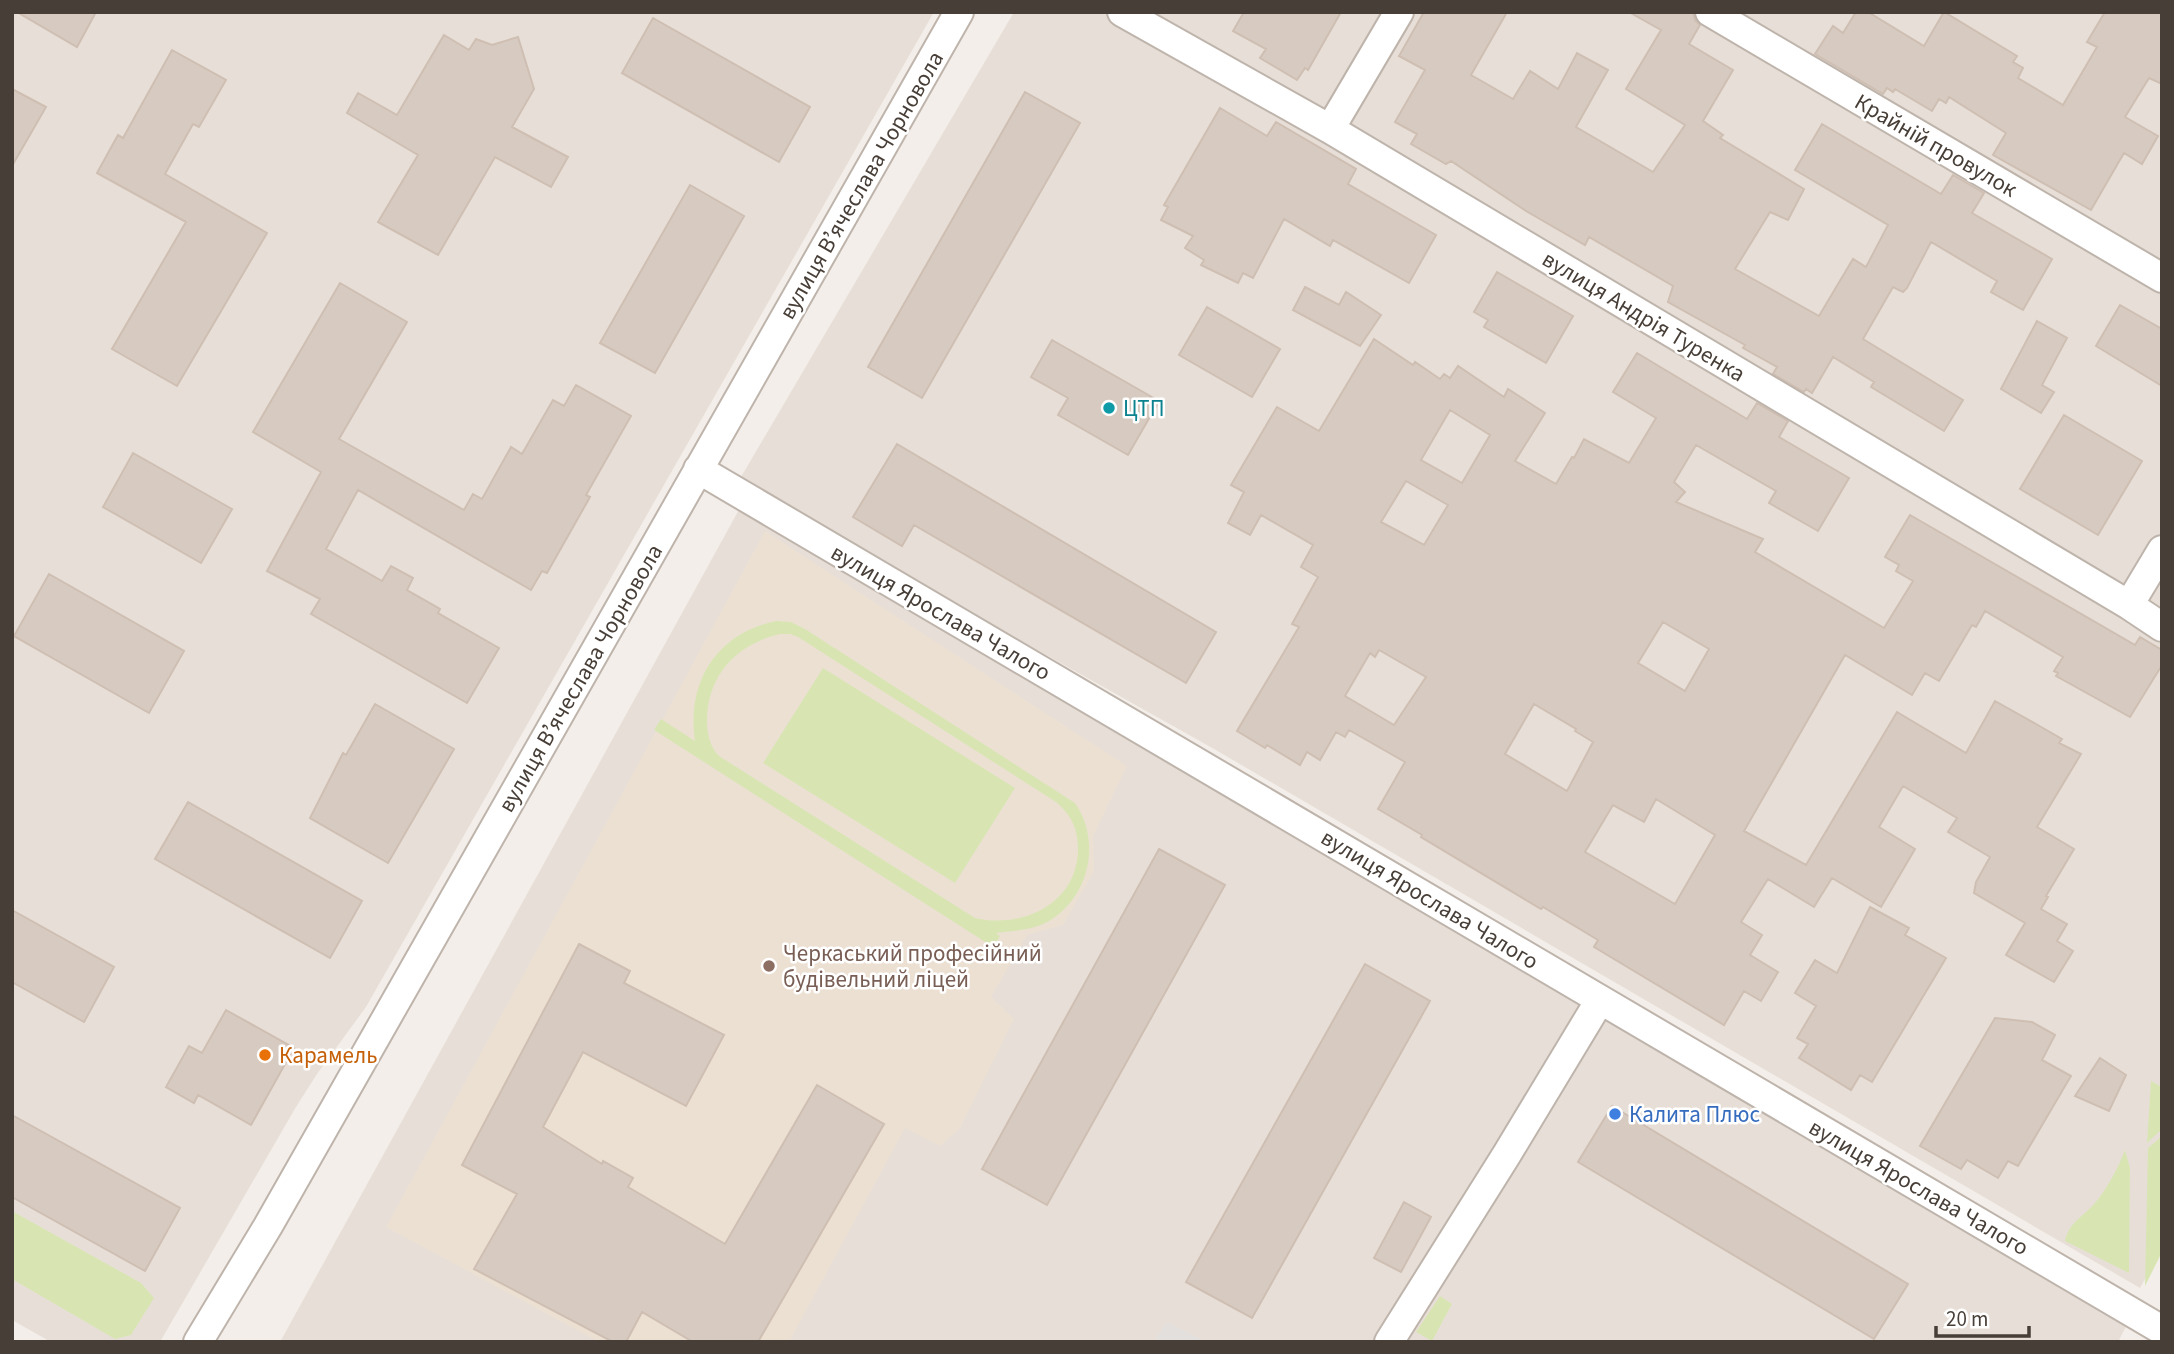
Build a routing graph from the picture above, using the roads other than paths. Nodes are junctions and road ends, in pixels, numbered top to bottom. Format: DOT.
graph roads {
  1 [pos="960,12"];
  2 [pos="1122,12"];
  3 [pos="1399,12"];
  4 [pos="1710,12"];
  5 [pos="1330,129"];
  6 [pos="2162,278"];
  7 [pos="698,469"];
  8 [pos="2162,550"];
  9 [pos="2129,605"];
  10 [pos="2162,627"];
  11 [pos="1600,1000"];
  12 [pos="2162,1330"];
  13 [pos="198,1342"];
  14 [pos="1389,1342"];
  1 -- 7 [label="street, вулиця Вʼячеслава Чорновола"];
  2 -- 5 [label="street, вулиця Андрія Туренка"];
  3 -- 5 [label="street"];
  4 -- 6 [label="street, Крайній провулок"];
  5 -- 9 [label="street, вулиця Андрія Туренка"];
  7 -- 11 [label="street, вулиця Ярослава Чалого"];
  7 -- 13 [label="street, вулиця Вʼячеслава Чорновола"];
  8 -- 9 [label="street"];
  9 -- 10 [label="street, вулиця Андрія Туренка"];
  11 -- 12 [label="street, вулиця Ярослава Чалого"];
  11 -- 14 [label="street"];
}
